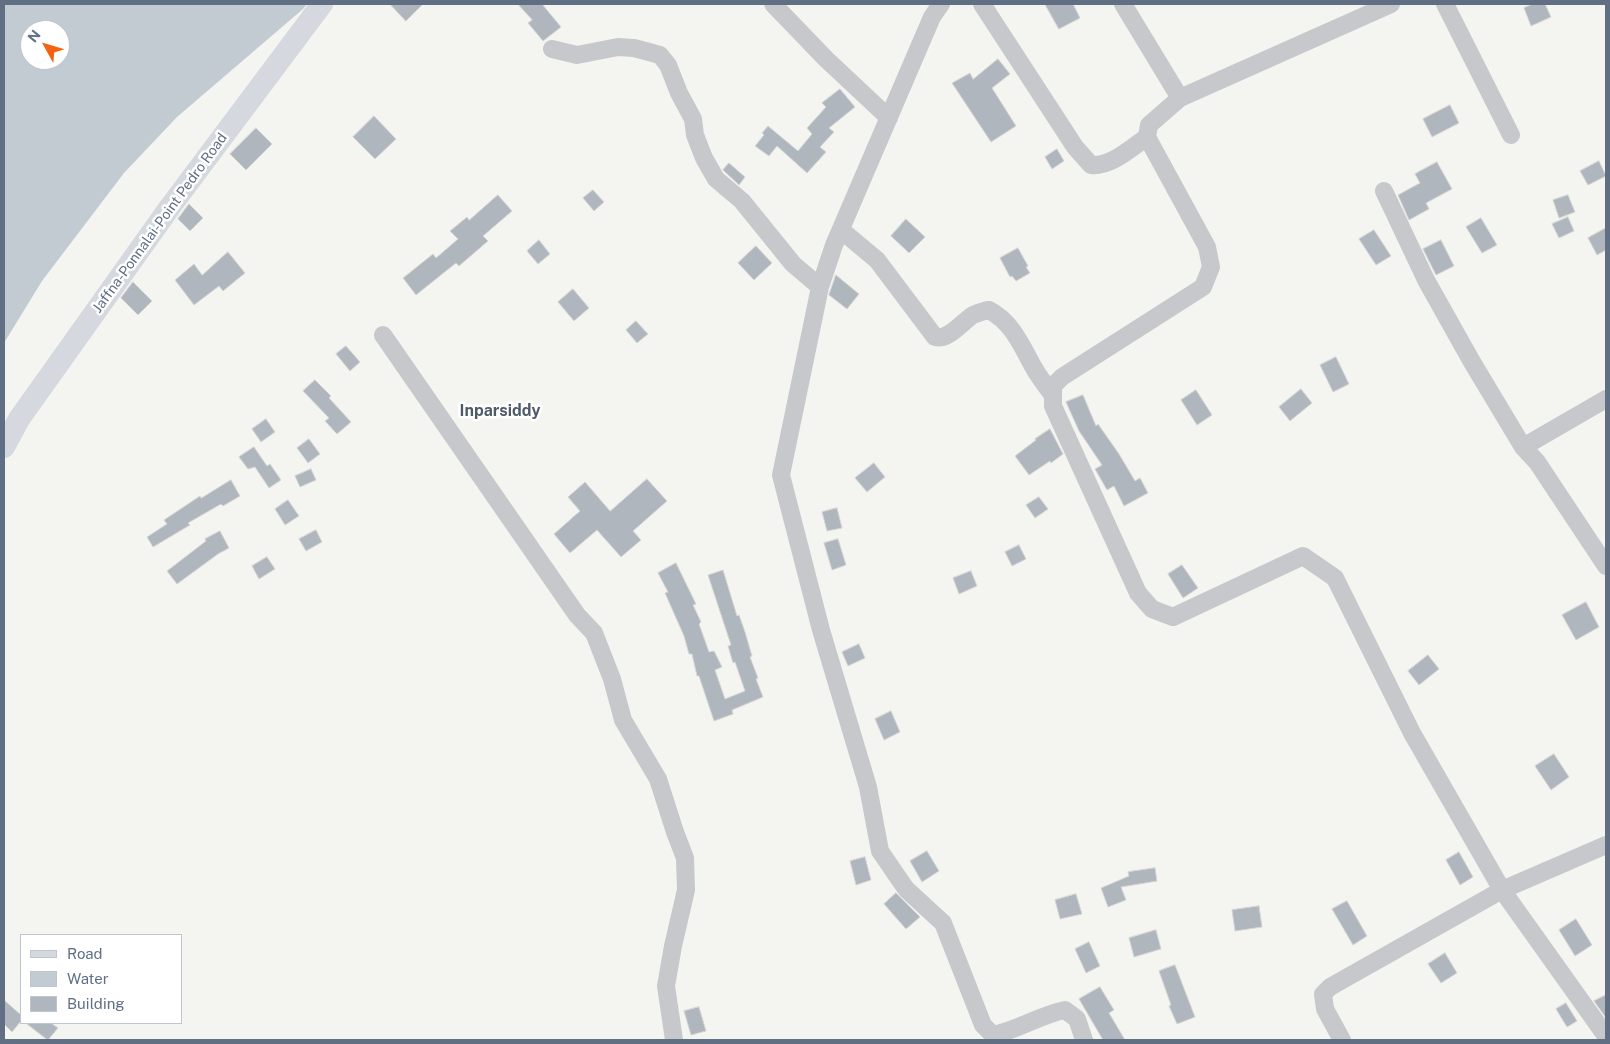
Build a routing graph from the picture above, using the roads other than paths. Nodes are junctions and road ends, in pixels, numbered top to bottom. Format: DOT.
graph roads {
  1 [pos="322,4"];
  2 [pos="773,4"];
  3 [pos="941,4"];
  4 [pos="982,4"];
  5 [pos="1123,4"];
  6 [pos="1391,4"];
  7 [pos="1445,4"];
  8 [pos="552,49"];
  9 [pos="1180,98"];
  10 [pos="889,118"];
  11 [pos="1511,135"];
  12 [pos="1147,137"];
  13 [pos="1384,191"];
  14 [pos="841,230"];
  15 [pos="820,287"];
  16 [pos="383,335"];
  17 [pos="1052,394"];
  18 [pos="1606,398"];
  19 [pos="4,446"];
  20 [pos="1523,447"];
  21 [pos="1606,566"];
  22 [pos="1606,845"];
  23 [pos="1502,890"];
  24 [pos="1606,1036"];
  25 [pos="674,1040"];
  26 [pos="1084,1040"];
  27 [pos="1342,1040"];
  1 -- 19 [label="main road, Jaffna-Ponnalai-Point Pedro Road"];
  2 -- 10 [label="street"];
  3 -- 10 [label="street"];
  4 -- 12 [label="street"];
  5 -- 9 [label="street"];
  6 -- 9 [label="street"];
  7 -- 11 [label="street"];
  8 -- 15 [label="street"];
  9 -- 12 [label="street"];
  10 -- 14 [label="street"];
  12 -- 17 [label="street"];
  13 -- 20 [label="street"];
  14 -- 15 [label="street"];
  14 -- 17 [label="street"];
  15 -- 26 [label="street"];
  16 -- 25 [label="street"];
  17 -- 23 [label="street"];
  18 -- 20 [label="street"];
  20 -- 21 [label="street"];
  22 -- 23 [label="street"];
  23 -- 24 [label="street"];
  23 -- 27 [label="street"];
}
